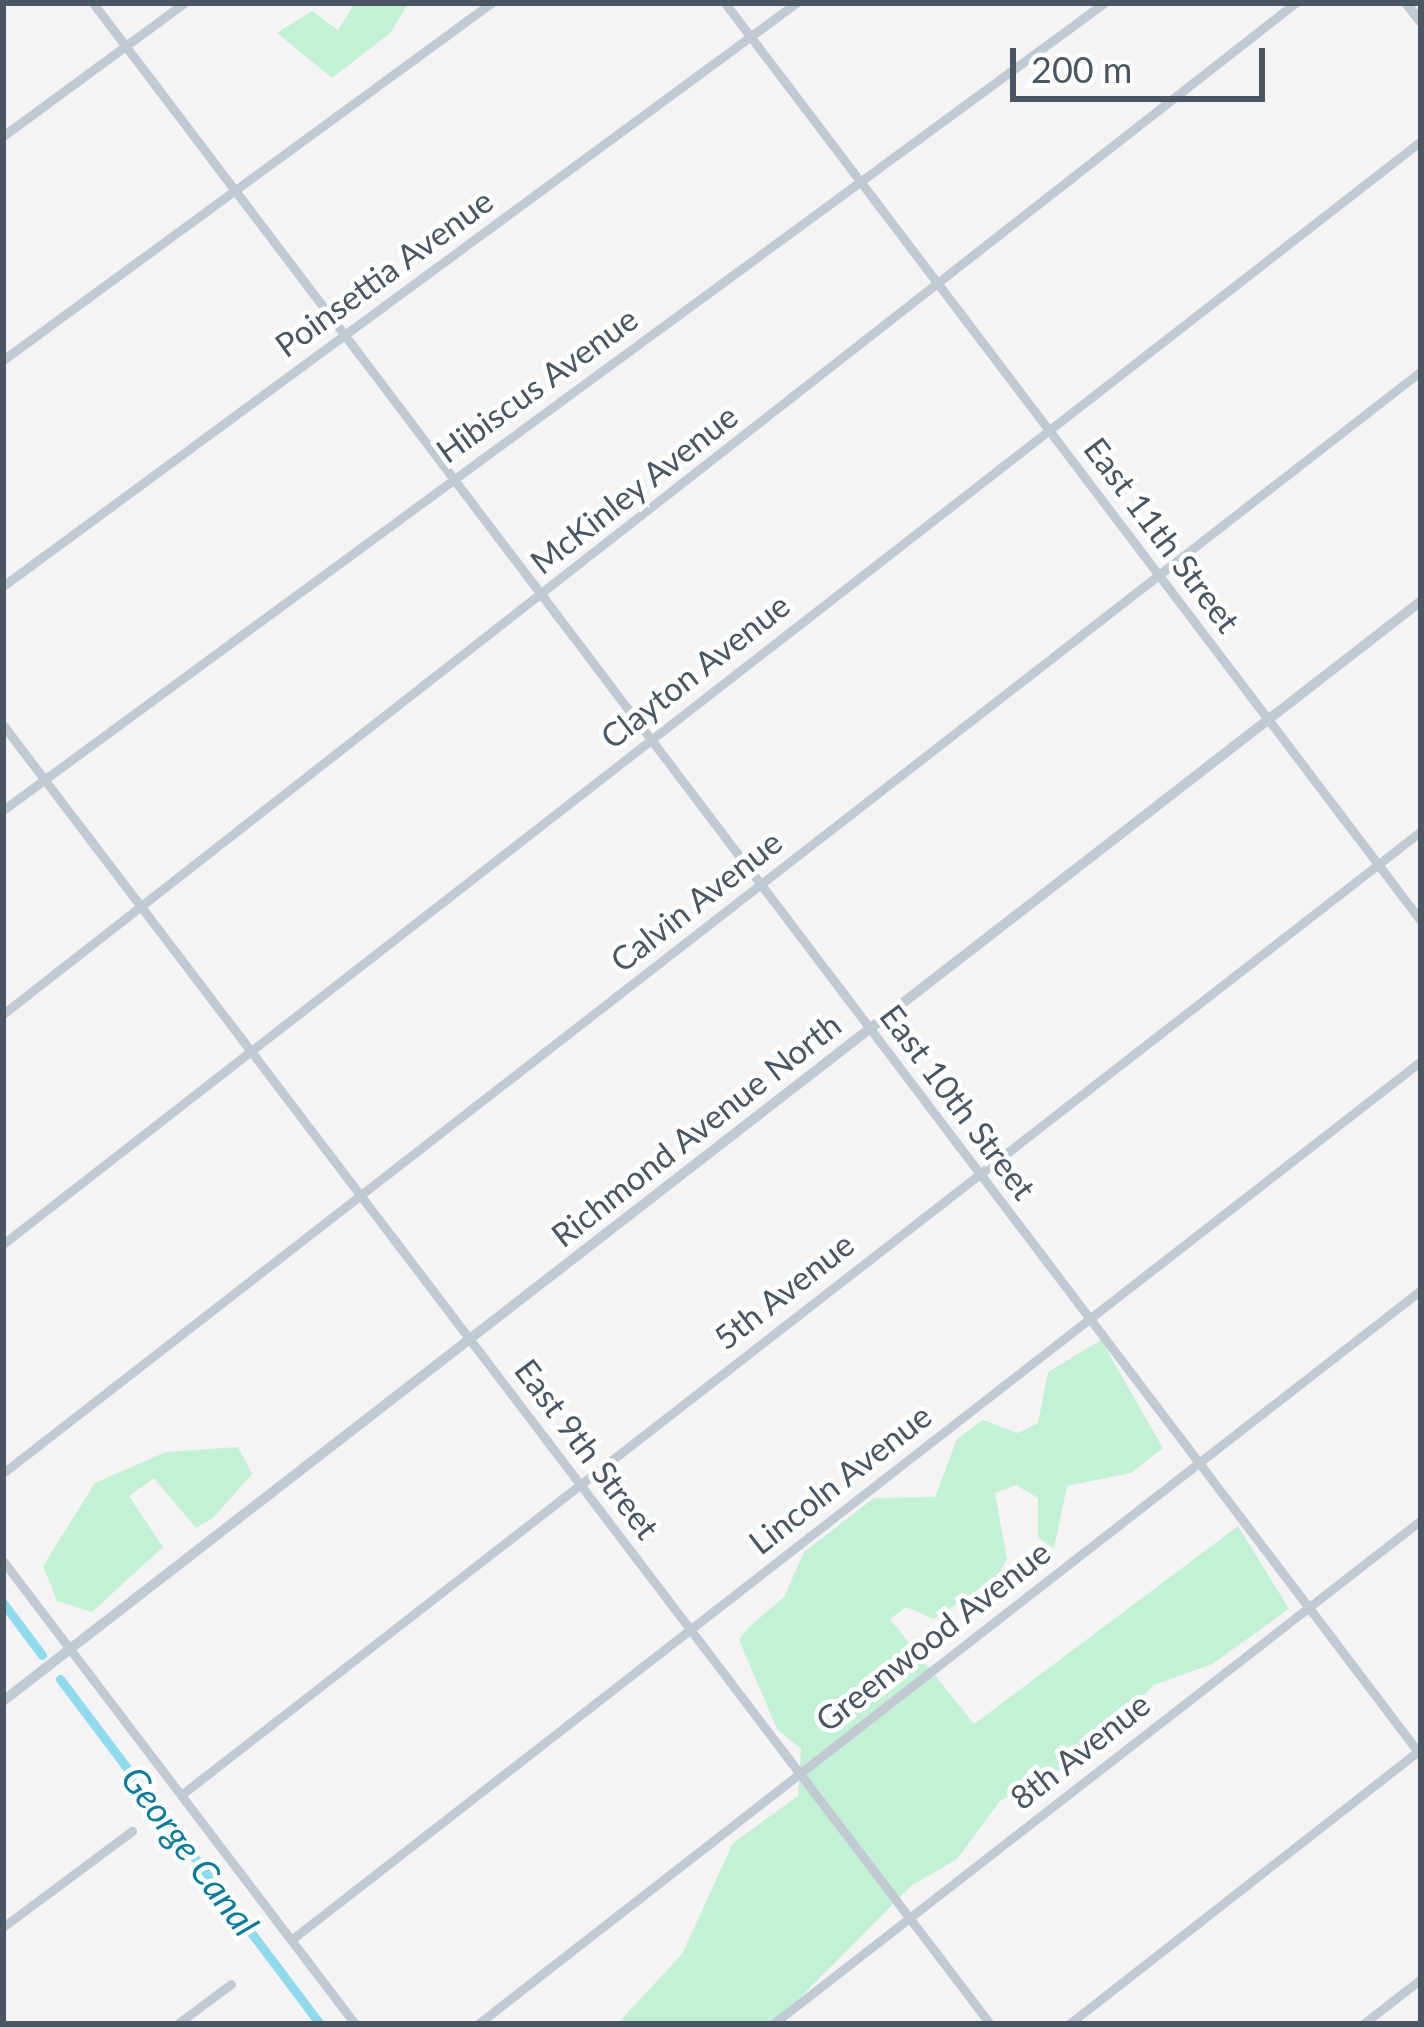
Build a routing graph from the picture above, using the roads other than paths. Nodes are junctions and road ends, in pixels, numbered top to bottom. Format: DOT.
graph roads {
  1 [pos="93,3"];
  2 [pos="184,3"];
  3 [pos="491,3"];
  4 [pos="725,3"];
  5 [pos="796,3"];
  6 [pos="1104,3"];
  7 [pos="1295,3"];
  8 [pos="1406,3"];
  9 [pos="1421,22"];
  10 [pos="750,37"];
  11 [pos="125,46"];
  12 [pos="3,136"];
  13 [pos="1421,141"];
  14 [pos="860,182"];
  15 [pos="234,191"];
  16 [pos="940,286"];
  17 [pos="343,336"];
  18 [pos="3,361"];
  19 [pos="1421,371"];
  20 [pos="1048,431"];
  21 [pos="452,481"];
  22 [pos="1158,575"];
  23 [pos="3,586"];
  24 [pos="539,596"];
  25 [pos="1421,601"];
  26 [pos="1268,720"];
  27 [pos="3,725"];
  28 [pos="650,742"];
  29 [pos="44,780"];
  30 [pos="3,810"];
  31 [pos="1421,831"];
  32 [pos="1378,865"];
  33 [pos="760,886"];
  34 [pos="140,907"];
  35 [pos="1421,921"];
  36 [pos="3,1014"];
  37 [pos="869,1030"];
  38 [pos="250,1052"];
  39 [pos="1421,1061"];
  40 [pos="979,1174"];
  41 [pos="360,1196"];
  42 [pos="3,1244"];
  43 [pos="1421,1290"];
  44 [pos="1090,1319"];
  45 [pos="470,1340"];
  46 [pos="1199,1463"];
  47 [pos="3,1473"];
  48 [pos="580,1485"];
  49 [pos="1421,1520"];
  50 [pos="3,1561"];
  51 [pos="1309,1607"];
  52 [pos="690,1629"];
  53 [pos="72,1651"];
  54 [pos="3,1701"];
  55 [pos="1420,1752"];
  56 [pos="800,1773"];
  57 [pos="182,1795"];
  58 [pos="132,1831"];
  59 [pos="910,1918"];
  60 [pos="3,1927"];
  61 [pos="292,1940"];
  62 [pos="1421,1979"];
  63 [pos="231,1984"];
  64 [pos="177,2024"];
  65 [pos="355,2024"];
  66 [pos="478,2024"];
  67 [pos="773,2024"];
  68 [pos="990,2024"];
  69 [pos="1069,2024"];
  70 [pos="1363,2024"];
  1 -- 11 [label="street, East 10th Street"];
  2 -- 11 [label="street"];
  3 -- 15 [label="street"];
  4 -- 10 [label="street, East 11th Street"];
  5 -- 10 [label="street, Poinsettia Avenue"];
  6 -- 14 [label="street, Hibiscus Avenue"];
  7 -- 16 [label="street, McKinley Avenue"];
  8 -- 9 [label="street"];
  10 -- 14 [label="street, East 11th Street"];
  10 -- 17 [label="street, Poinsettia Avenue"];
  11 -- 12 [label="street"];
  11 -- 15 [label="street, East 10th Street"];
  13 -- 20 [label="street, Clayton Avenue"];
  14 -- 16 [label="street, East 11th Street"];
  14 -- 21 [label="street, Hibiscus Avenue"];
  15 -- 17 [label="street, East 10th Street"];
  15 -- 18 [label="street"];
  16 -- 20 [label="street, East 11th Street"];
  16 -- 24 [label="street, McKinley Avenue"];
  17 -- 21 [label="street, East 10th Street"];
  17 -- 23 [label="street, Poinsettia Avenue"];
  19 -- 22 [label="street, Calvin Avenue"];
  20 -- 22 [label="street, East 11th Street"];
  20 -- 28 [label="street, Clayton Avenue"];
  21 -- 24 [label="street, East 10th Street"];
  21 -- 29 [label="street, Hibiscus Avenue"];
  22 -- 26 [label="street, East 11th Street"];
  22 -- 33 [label="street, Calvin Avenue"];
  24 -- 28 [label="street, East 10th Street"];
  24 -- 34 [label="street, McKinley Avenue"];
  25 -- 26 [label="street, Richmond Avenue North"];
  26 -- 32 [label="street, East 11th Street"];
  26 -- 37 [label="street, Richmond Avenue North"];
  27 -- 29 [label="street, East 9th Street"];
  28 -- 33 [label="street, East 10th Street"];
  28 -- 38 [label="street, Clayton Avenue"];
  29 -- 30 [label="street, Hibiscus Avenue"];
  29 -- 34 [label="street, East 9th Street"];
  31 -- 32 [label="street, 5th Avenue"];
  32 -- 35 [label="street, East 11th Street"];
  32 -- 40 [label="street, 5th Avenue"];
  33 -- 37 [label="street, East 10th Street"];
  33 -- 41 [label="street, Calvin Avenue"];
  34 -- 36 [label="street, McKinley Avenue"];
  34 -- 38 [label="street, East 9th Street"];
  37 -- 40 [label="street, East 10th Street"];
  37 -- 45 [label="street, Richmond Avenue North"];
  38 -- 41 [label="street, East 9th Street"];
  38 -- 42 [label="street, Clayton Avenue"];
  39 -- 44 [label="street, Lincoln Avenue"];
  40 -- 44 [label="street, East 10th Street"];
  40 -- 48 [label="street, 5th Avenue"];
  41 -- 45 [label="street, East 9th Street"];
  41 -- 47 [label="street, Calvin Avenue"];
  43 -- 46 [label="street, Greenwood Avenue"];
  44 -- 46 [label="street, East 10th Street"];
  44 -- 52 [label="street, Lincoln Avenue"];
  45 -- 48 [label="street, East 9th Street"];
  45 -- 53 [label="street, Richmond Avenue North"];
  46 -- 51 [label="street, East 10th Street"];
  46 -- 56 [label="street, Greenwood Avenue"];
  48 -- 52 [label="street, East 9th Street"];
  48 -- 57 [label="street, 5th Avenue"];
  49 -- 51 [label="street, 8th Avenue"];
  50 -- 53 [label="street"];
  51 -- 55 [label="street, East 10th Street"];
  51 -- 59 [label="street, 8th Avenue"];
  52 -- 56 [label="street, East 9th Street"];
  52 -- 61 [label="street, Lincoln Avenue"];
  53 -- 54 [label="street, Richmond Avenue North"];
  53 -- 57 [label="street"];
  55 -- 69 [label="street"];
  56 -- 59 [label="street, East 9th Street"];
  56 -- 66 [label="street, Greenwood Avenue"];
  57 -- 61 [label="street"];
  58 -- 60 [label="street"];
  59 -- 67 [label="street, 8th Avenue"];
  59 -- 68 [label="street, East 9th Street"];
  61 -- 65 [label="street"];
  62 -- 70 [label="street"];
  63 -- 64 [label="street"];
}
